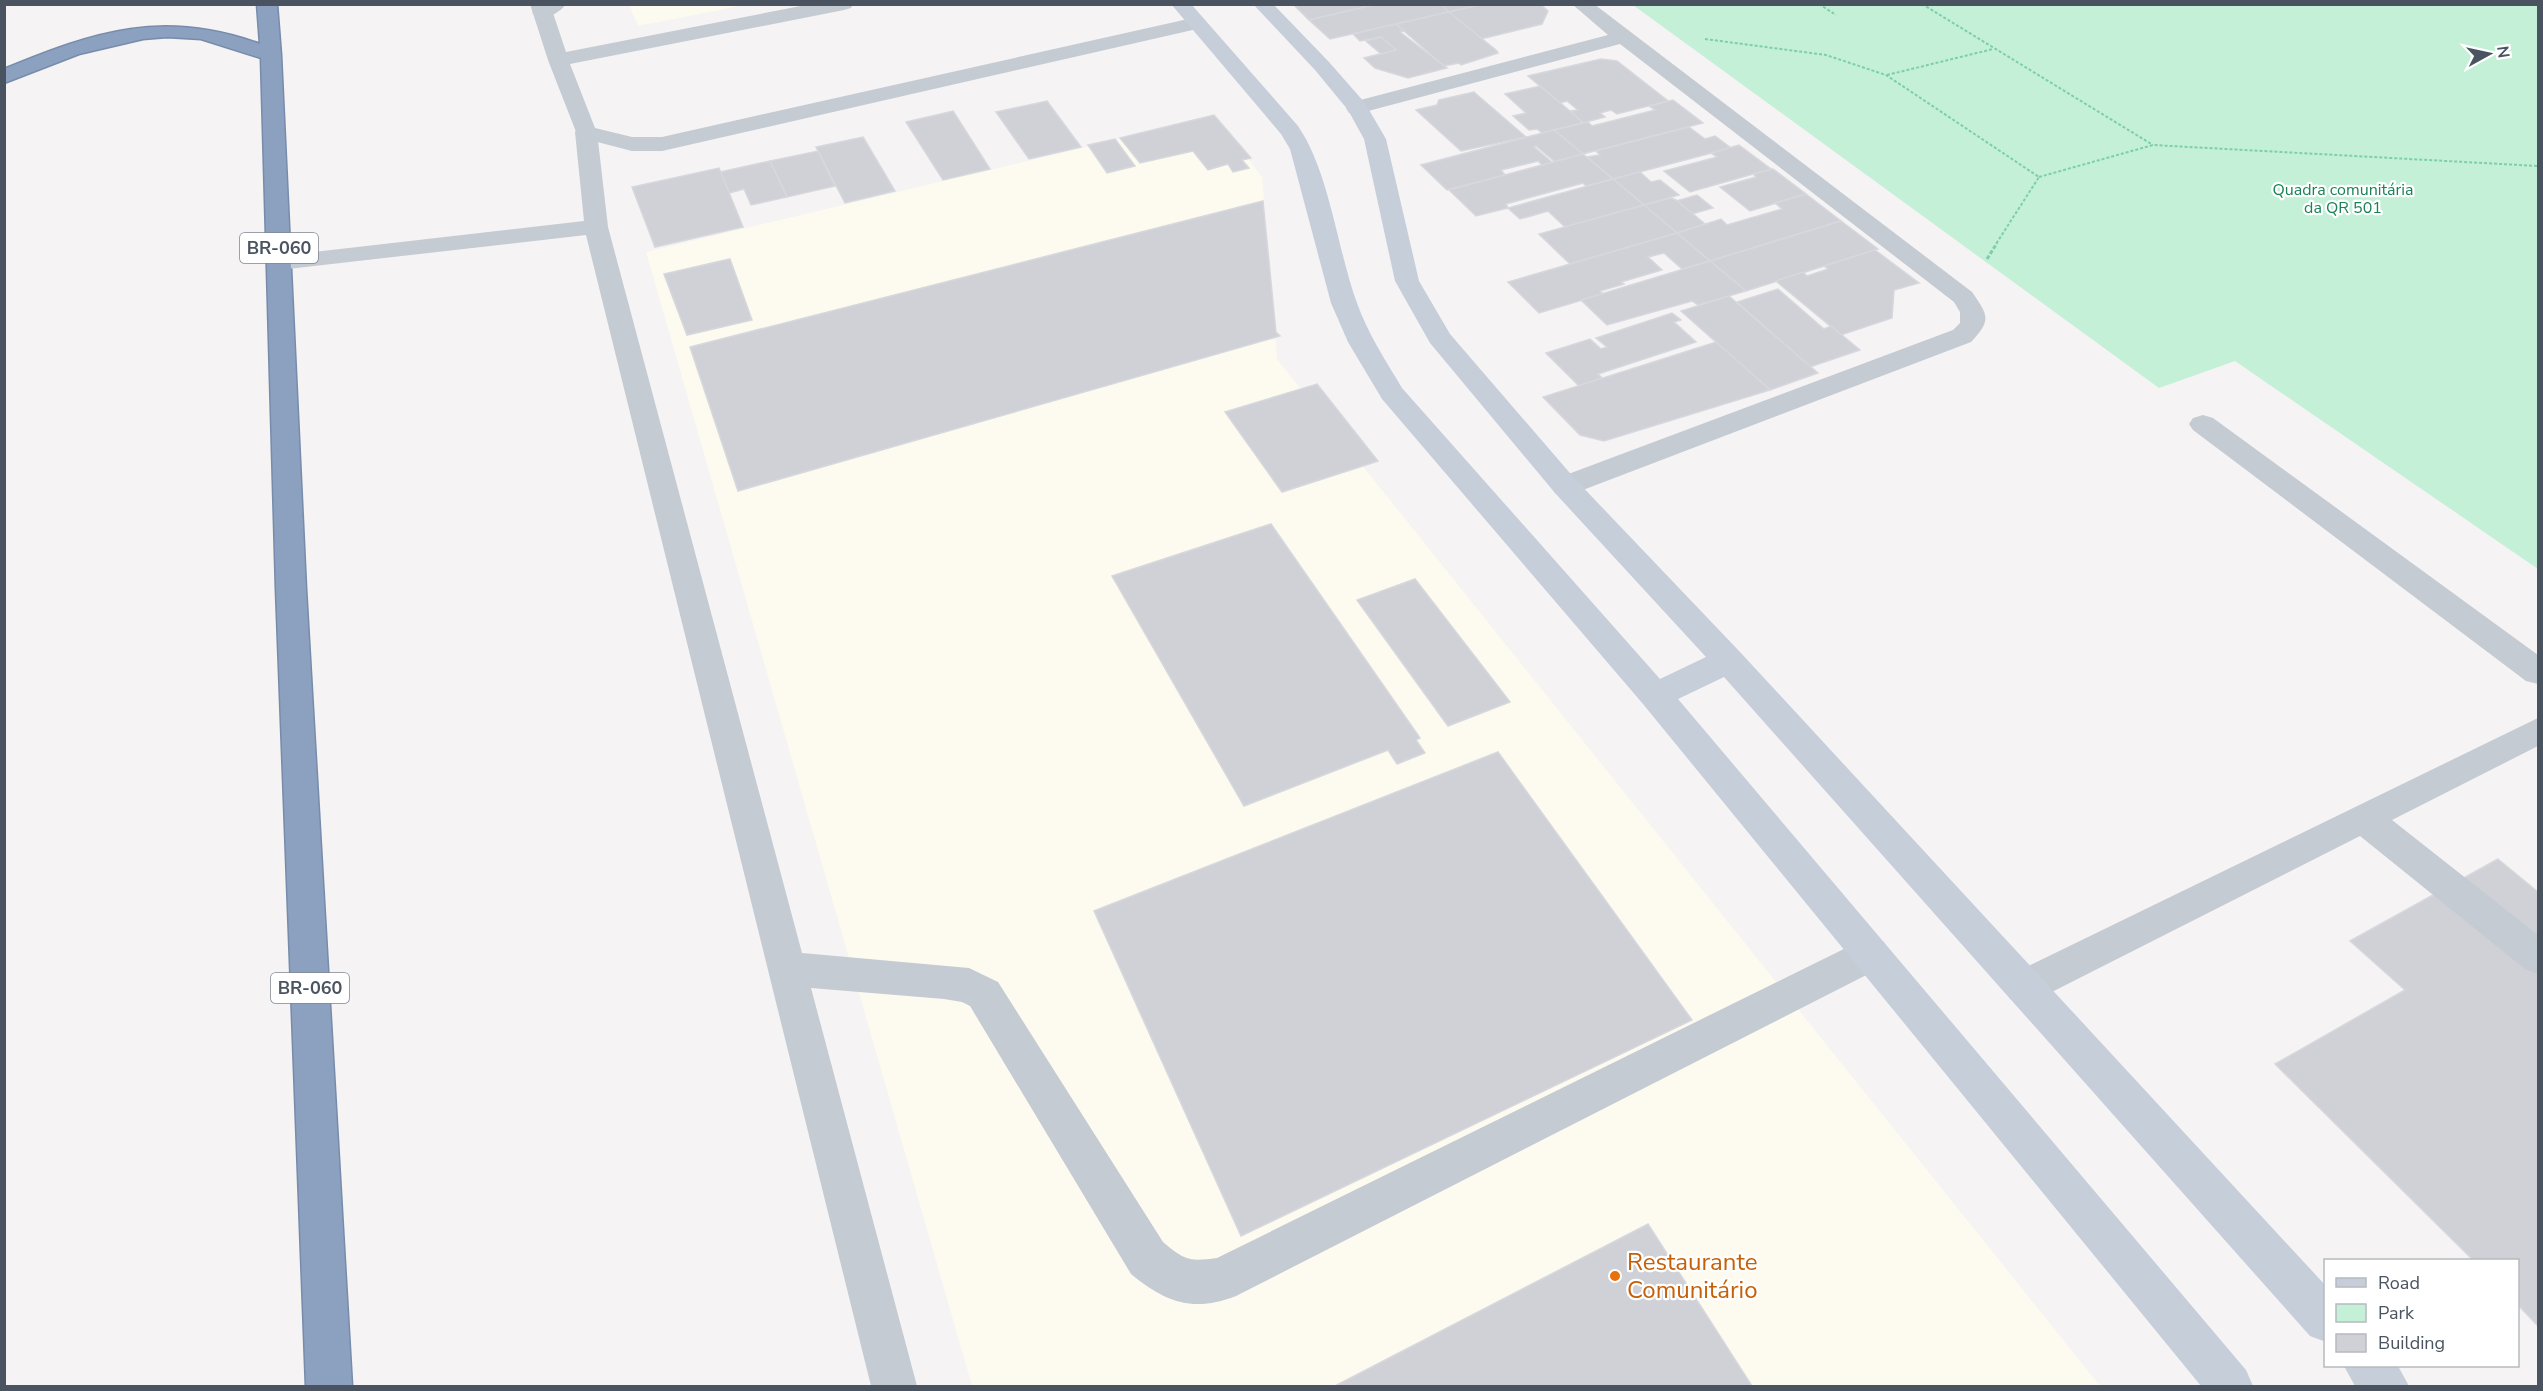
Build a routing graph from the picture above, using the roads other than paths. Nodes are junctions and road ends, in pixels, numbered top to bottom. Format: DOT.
graph roads {
  1 [pos="267,4"];
  2 [pos="844,4"];
  3 [pos="1262,4"];
  4 [pos="1581,4"];
  5 [pos="547,7"];
  6 [pos="1189,14"];
  7 [pos="1623,37"];
  8 [pos="271,55"];
  9 [pos="558,60"];
  10 [pos="4,77"];
  11 [pos="1357,108"];
  12 [pos="586,132"];
  13 [pos="596,227"];
  14 [pos="279,263"];
  15 [pos="2203,424"];
  16 [pos="1565,486"];
  17 [pos="1729,661"];
  18 [pos="2538,672"];
  19 [pos="1655,695"];
  20 [pos="2538,731"];
  21 [pos="2363,818"];
  22 [pos="1870,954"];
  23 [pos="2538,957"];
  24 [pos="787,969"];
  25 [pos="2024,987"];
  26 [pos="2324,1319"];
  27 [pos="2369,1367"];
  28 [pos="330,1386"];
  29 [pos="894,1386"];
  30 [pos="2230,1386"];
  31 [pos="2386,1386"];
  1 -- 8 [label="highway, BR-060"];
  2 -- 9 [label="street"];
  3 -- 11 [label="street"];
  4 -- 7 [label="street"];
  5 -- 9 [label="street"];
  6 -- 12 [label="street"];
  6 -- 19 [label="street"];
  7 -- 11 [label="street"];
  7 -- 16 [label="street"];
  8 -- 10 [label="highway"];
  8 -- 14 [label="highway, BR-060"];
  9 -- 12 [label="street"];
  11 -- 16 [label="street"];
  12 -- 13 [label="street"];
  13 -- 14 [label="street"];
  13 -- 24 [label="street"];
  14 -- 28 [label="highway, BR-060"];
  15 -- 18 [label="street"];
  16 -- 17 [label="street"];
  17 -- 19 [label="street"];
  17 -- 25 [label="street"];
  19 -- 22 [label="street"];
  20 -- 21 [label="street"];
  21 -- 23 [label="street"];
  21 -- 25 [label="street"];
  22 -- 24 [label="street"];
  22 -- 30 [label="street"];
  24 -- 29 [label="street"];
  25 -- 26 [label="street"];
  27 -- 31 [label="street"];
}
